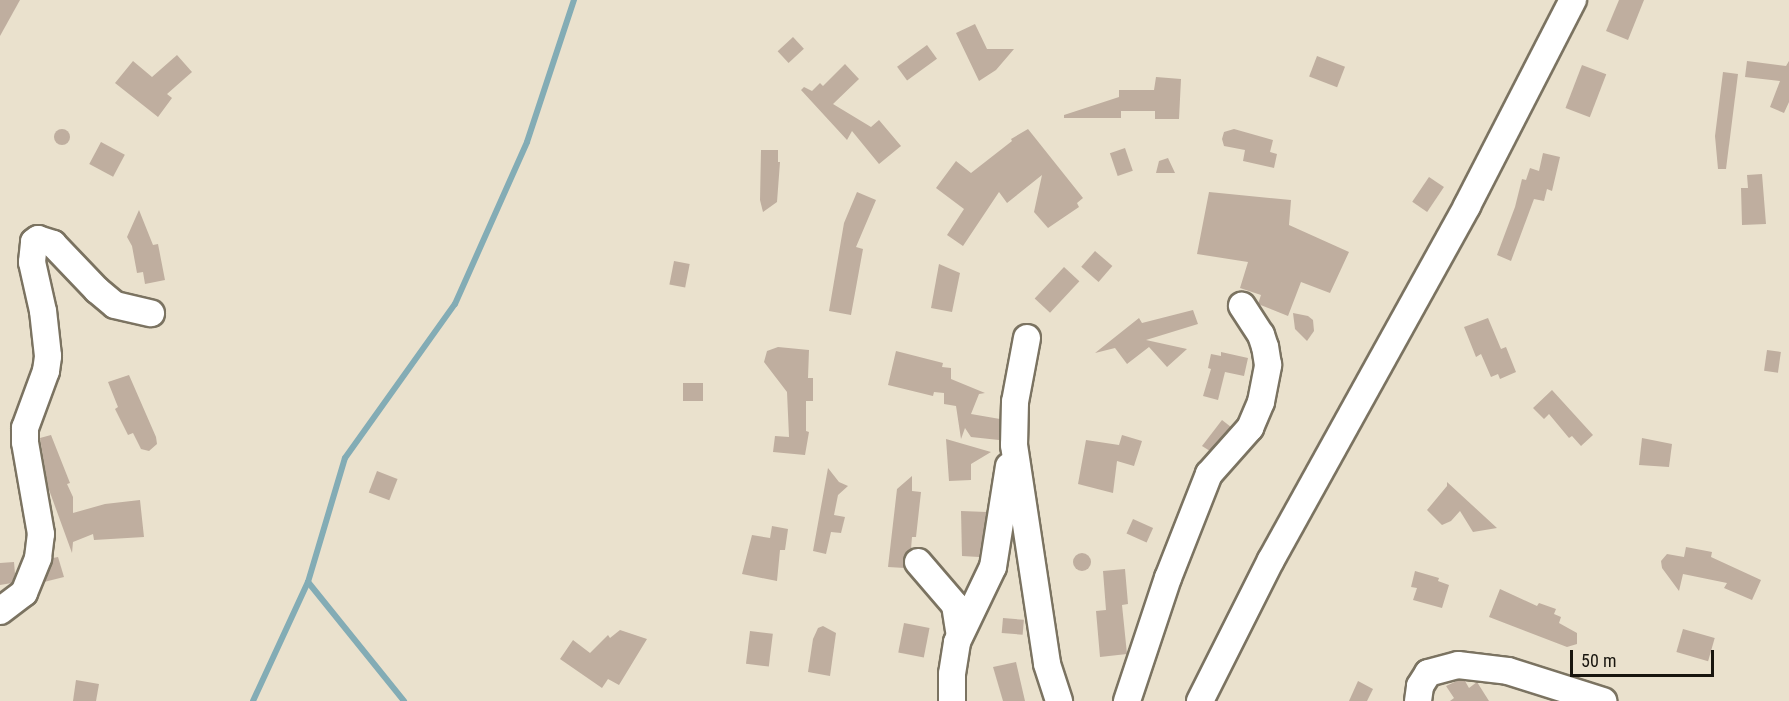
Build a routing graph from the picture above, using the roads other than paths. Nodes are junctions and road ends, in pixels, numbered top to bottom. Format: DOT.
graph roads {
  1 [pos="1574,0"];
  2 [pos="1242,306"];
  3 [pos="151,313"];
  4 [pos="1027,338"];
  5 [pos="1014,445"];
  6 [pos="918,562"];
  7 [pos="0,611"];
  8 [pos="960,634"];
  9 [pos="952,701"];
  10 [pos="1059,701"];
  11 [pos="1127,701"];
  12 [pos="1200,701"];
  13 [pos="1418,701"];
  14 [pos="1603,701"];
  1 -- 12 [label="street"];
  2 -- 11 [label="street"];
  3 -- 7 [label="street"];
  4 -- 5 [label="street"];
  5 -- 8 [label="street"];
  5 -- 10 [label="street"];
  6 -- 8 [label="street"];
  8 -- 9 [label="street"];
  13 -- 14 [label="street"];
}
